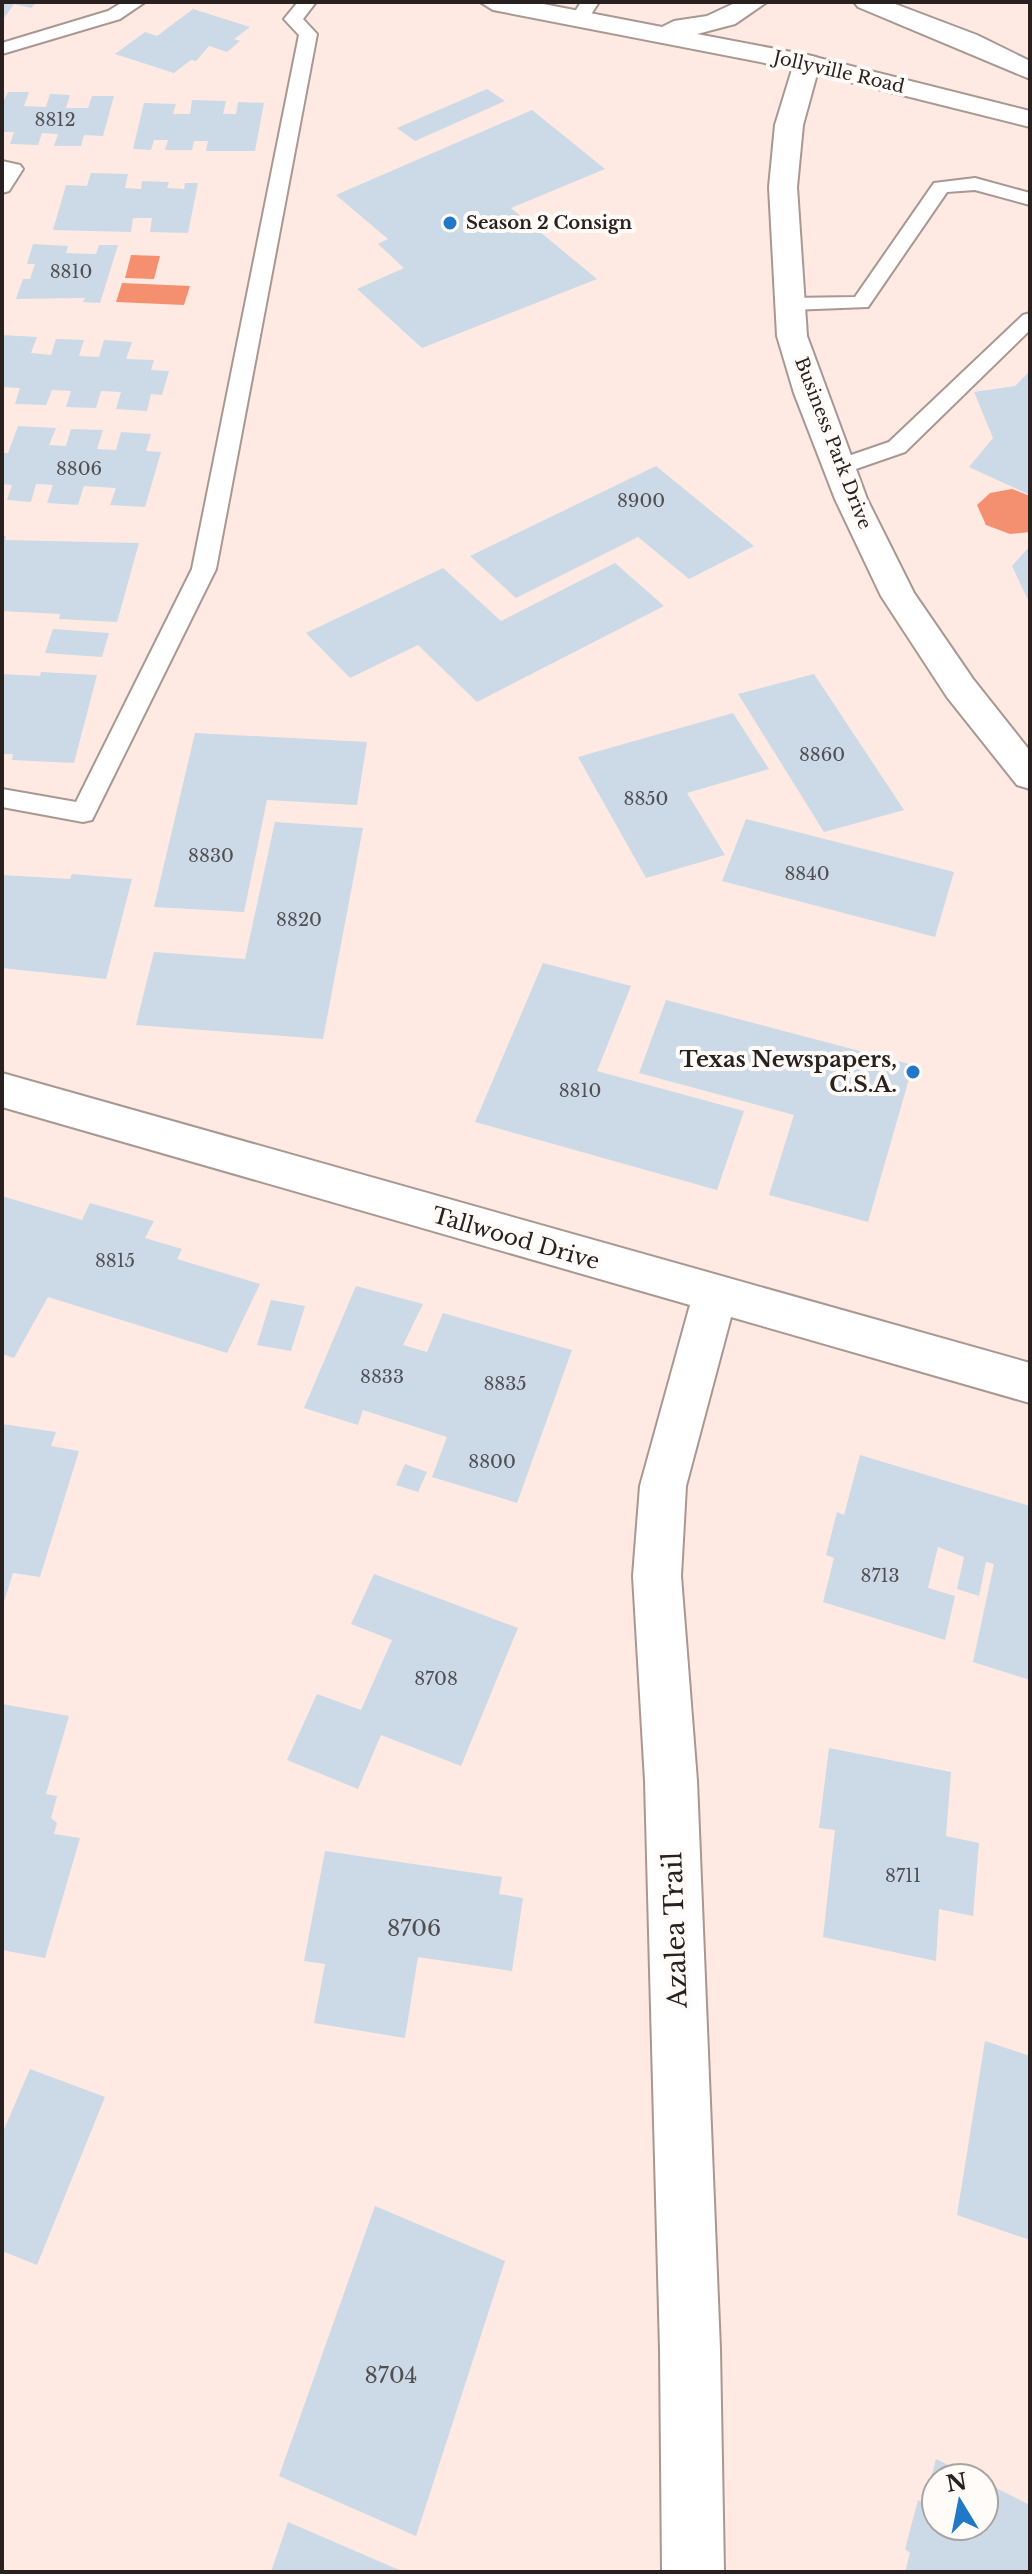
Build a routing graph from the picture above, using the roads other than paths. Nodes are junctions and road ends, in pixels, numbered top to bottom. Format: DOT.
graph roads {
  1 [pos="136,2"];
  2 [pos="307,2"];
  3 [pos="493,2"];
  4 [pos="754,2"];
  5 [pos="867,2"];
  6 [pos="585,10"];
  7 [pos="647,31"];
  8 [pos="968,41"];
  9 [pos="2,49"];
  10 [pos="1030,58"];
  11 [pos="807,63"];
  12 [pos="1030,71"];
  13 [pos="1030,119"];
  14 [pos="2,167"];
  15 [pos="2,187"];
  16 [pos="1030,199"];
  17 [pos="790,304"];
  18 [pos="1030,319"];
  19 [pos="839,467"];
  20 [pos="1030,776"];
  21 [pos="2,798"];
  22 [pos="2,1090"];
  23 [pos="715,1296"];
  24 [pos="1030,1383"];
  25 [pos="693,2572"];
  1 -- 9 [label="lane"];
  2 -- 21 [label="lane"];
  3 -- 6 [label="street, Jollyville Road"];
  4 -- 7 [label="street, Jollyville Road"];
  5 -- 8 [label="street"];
  6 -- 7 [label="street, Jollyville Road"];
  7 -- 11 [label="street, Jollyville Road"];
  8 -- 10 [label="street"];
  8 -- 12 [label="street"];
  11 -- 13 [label="street, Jollyville Road"];
  11 -- 17 [label="street, Business Park Drive"];
  14 -- 15 [label="lane"];
  16 -- 17 [label="lane"];
  17 -- 19 [label="street, Business Park Drive"];
  18 -- 19 [label="lane"];
  19 -- 20 [label="street, Business Park Drive"];
  22 -- 23 [label="street, Tallwood Drive"];
  23 -- 24 [label="street, Tallwood Drive"];
  23 -- 25 [label="street, Azalea Trail"];
}
